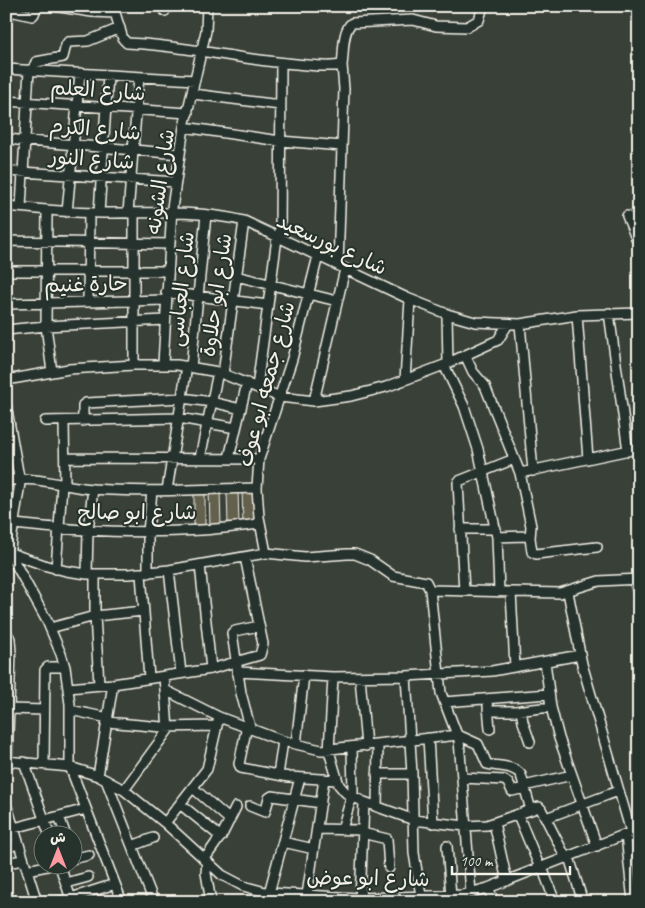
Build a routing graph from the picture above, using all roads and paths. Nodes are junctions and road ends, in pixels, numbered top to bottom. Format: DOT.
graph roads {
  1 [pos="37,6"];
  2 [pos="53,6"];
  3 [pos="207,6"];
  4 [pos="483,6"];
  5 [pos="81,8"];
  6 [pos="114,10"];
  7 [pos="8,15"];
  8 [pos="120,28"];
  9 [pos="202,51"];
  10 [pos="281,63"];
  11 [pos="342,65"];
  12 [pos="6,69"];
  13 [pos="31,70"];
  14 [pos="80,73"];
  15 [pos="108,75"];
  16 [pos="139,77"];
  17 [pos="196,80"];
  18 [pos="192,94"];
  19 [pos="6,101"];
  20 [pos="27,103"];
  21 [pos="280,104"];
  22 [pos="77,106"];
  23 [pos="106,108"];
  24 [pos="136,110"];
  25 [pos="188,113"];
  26 [pos="184,127"];
  27 [pos="6,139"];
  28 [pos="25,141"];
  29 [pos="280,141"];
  30 [pos="73,145"];
  31 [pos="342,146"];
  32 [pos="104,148"];
  33 [pos="133,150"];
  34 [pos="180,154"];
  35 [pos="6,171"];
  36 [pos="23,172"];
  37 [pos="71,175"];
  38 [pos="102,177"];
  39 [pos="130,179"];
  40 [pos="176,182"];
  41 [pos="6,206"];
  42 [pos="21,207"];
  43 [pos="47,210"];
  44 [pos="67,212"];
  45 [pos="89,213"];
  46 [pos="99,213"];
  47 [pos="131,213"];
  48 [pos="171,214"];
  49 [pos="206,215"];
  50 [pos="626,216"];
  51 [pos="244,221"];
  52 [pos="278,238"];
  53 [pos="6,242"];
  54 [pos="47,242"];
  55 [pos="89,243"];
  56 [pos="134,243"];
  57 [pos="169,244"];
  58 [pos="639,245"];
  59 [pos="318,256"];
  60 [pos="342,267"];
  61 [pos="6,271"];
  62 [pos="46,271"];
  63 [pos="88,271"];
  64 [pos="134,271"];
  65 [pos="168,271"];
  66 [pos="236,276"];
  67 [pos="271,284"];
  68 [pos="308,294"];
  69 [pos="166,296"];
  70 [pos="198,296"];
  71 [pos="233,300"];
  72 [pos="410,300"];
  73 [pos="134,301"];
  74 [pos="338,301"];
  75 [pos="88,302"];
  76 [pos="46,303"];
  77 [pos="6,304"];
  78 [pos="268,305"];
  79 [pos="609,313"];
  80 [pos="639,313"];
  81 [pos="447,314"];
  82 [pos="577,315"];
  83 [pos="134,320"];
  84 [pos="165,320"];
  85 [pos="508,324"];
  86 [pos="520,324"];
  87 [pos="46,326"];
  88 [pos="6,330"];
  89 [pos="465,355"];
  90 [pos="134,364"];
  91 [pos="163,364"];
  92 [pos="446,365"];
  93 [pos="189,367"];
  94 [pos="52,372"];
  95 [pos="221,373"];
  96 [pos="6,380"];
  97 [pos="405,380"];
  98 [pos="247,383"];
  99 [pos="257,386"];
  100 [pos="280,397"];
  101 [pos="182,398"];
  102 [pos="314,401"];
  103 [pos="212,402"];
  104 [pos="6,404"];
  105 [pos="241,409"];
  106 [pos="179,418"];
  107 [pos="83,420"];
  108 [pos="45,421"];
  109 [pos="64,421"];
  110 [pos="207,422"];
  111 [pos="236,428"];
  112 [pos="639,448"];
  113 [pos="628,451"];
  114 [pos="65,458"];
  115 [pos="172,458"];
  116 [pos="200,458"];
  117 [pos="229,458"];
  118 [pos="260,458"];
  119 [pos="514,459"];
  120 [pos="588,459"];
  121 [pos="6,463"];
  122 [pos="17,463"];
  123 [pos="532,471"];
  124 [pos="484,473"];
  125 [pos="520,473"];
  126 [pos="20,478"];
  127 [pos="6,480"];
  128 [pos="64,485"];
  129 [pos="257,488"];
  130 [pos="93,489"];
  131 [pos="167,490"];
  132 [pos="152,491"];
  133 [pos="14,524"];
  134 [pos="260,524"];
  135 [pos="60,529"];
  136 [pos="460,529"];
  137 [pos="88,530"];
  138 [pos="148,532"];
  139 [pos="496,533"];
  140 [pos="530,538"];
  141 [pos="597,546"];
  142 [pos="266,553"];
  143 [pos="8,554"];
  144 [pos="246,557"];
  145 [pos="200,565"];
  146 [pos="56,569"];
  147 [pos="169,570"];
  148 [pos="91,574"];
  149 [pos="144,574"];
  150 [pos="636,579"];
  151 [pos="430,590"];
  152 [pos="464,591"];
  153 [pos="499,592"];
  154 [pos="511,592"];
  155 [pos="568,592"];
  156 [pos="639,598"];
  157 [pos="143,611"];
  158 [pos="95,616"];
  159 [pos="259,626"];
  160 [pos="50,628"];
  161 [pos="6,631"];
  162 [pos="580,655"];
  163 [pos="236,662"];
  164 [pos="545,662"];
  165 [pos="64,667"];
  166 [pos="515,667"];
  167 [pos="211,669"];
  168 [pos="237,672"];
  169 [pos="181,673"];
  170 [pos="439,674"];
  171 [pos="304,675"];
  172 [pos="164,676"];
  173 [pos="406,676"];
  174 [pos="333,677"];
  175 [pos="360,677"];
  176 [pos="149,678"];
  177 [pos="99,684"];
  178 [pos="114,684"];
  179 [pos="68,688"];
  180 [pos="165,690"];
  181 [pos="549,694"];
  182 [pos="487,699"];
  183 [pos="444,702"];
  184 [pos="551,707"];
  185 [pos="9,709"];
  186 [pos="44,710"];
  187 [pos="70,710"];
  188 [pos="521,710"];
  189 [pos="488,711"];
  190 [pos="219,716"];
  191 [pos="107,720"];
  192 [pos="218,726"];
  193 [pos="248,726"];
  194 [pos="168,727"];
  195 [pos="490,728"];
  196 [pos="458,735"];
  197 [pos="428,738"];
  198 [pos="283,740"];
  199 [pos="410,740"];
  200 [pos="530,742"];
  201 [pos="296,744"];
  202 [pos="378,744"];
  203 [pos="366,746"];
  204 [pos="352,748"];
  205 [pos="329,751"];
  206 [pos="7,761"];
  207 [pos="24,762"];
  208 [pos="44,764"];
  209 [pos="70,767"];
  210 [pos="377,774"];
  211 [pos="412,774"];
  212 [pos="278,775"];
  213 [pos="572,775"];
  214 [pos="102,778"];
  215 [pos="300,778"];
  216 [pos="462,778"];
  217 [pos="324,780"];
  218 [pos="337,780"];
  219 [pos="524,787"];
  220 [pos="193,788"];
  221 [pos="124,790"];
  222 [pos="618,790"];
  223 [pos="352,796"];
  224 [pos="295,799"];
  225 [pos="364,802"];
  226 [pos="6,803"];
  227 [pos="321,803"];
  228 [pos="180,804"];
  229 [pos="582,804"];
  230 [pos="250,806"];
  231 [pos="236,807"];
  232 [pos="377,807"];
  233 [pos="86,809"];
  234 [pos="533,809"];
  235 [pos="518,815"];
  236 [pos="60,816"];
  237 [pos="546,818"];
  238 [pos="44,820"];
  239 [pos="230,820"];
  240 [pos="414,820"];
  241 [pos="165,823"];
  242 [pos="433,823"];
  243 [pos="494,823"];
  244 [pos="46,826"];
  245 [pos="63,826"];
  246 [pos="465,826"];
  247 [pos="14,828"];
  248 [pos="317,829"];
  249 [pos="342,829"];
  250 [pos="363,832"];
  251 [pos="632,832"];
  252 [pos="221,837"];
  253 [pos="153,838"];
  254 [pos="283,842"];
  255 [pos="19,844"];
  256 [pos="6,846"];
  257 [pos="132,846"];
  258 [pos="448,846"];
  259 [pos="596,846"];
  260 [pos="314,849"];
  261 [pos="82,856"];
  262 [pos="89,856"];
  263 [pos="567,858"];
  264 [pos="24,860"];
  265 [pos="205,861"];
  266 [pos="6,863"];
  267 [pos="388,868"];
  268 [pos="541,868"];
  269 [pos="32,869"];
  270 [pos="27,870"];
  271 [pos="64,876"];
  272 [pos="88,877"];
  273 [pos="508,881"];
  274 [pos="66,883"];
  275 [pos="116,884"];
  276 [pos="488,888"];
  277 [pos="471,893"];
  278 [pos="420,896"];
  279 [pos="270,897"];
  280 [pos="303,897"];
  281 [pos="449,898"];
  282 [pos="330,899"];
  283 [pos="71,900"];
  284 [pos="360,900"];
  285 [pos="37,902"];
  286 [pos="58,902"];
  287 [pos="122,902"];
  288 [pos="154,902"];
  289 [pos="211,902"];
  290 [pos="494,902"];
  291 [pos="554,902"];
  292 [pos="583,902"];
  293 [pos="633,902"];
  1 -- 7 [label="street"];
  2 -- 5 [label="street"];
  3 -- 9 [label="street, شارع الشونه"];
  4 -- 11 [label="street"];
  5 -- 6 [label="street"];
  6 -- 8 [label="street"];
  8 -- 9 [label="street"];
  8 -- 13 [label="street"];
  9 -- 10 [label="street"];
  9 -- 17 [label="street, شارع الشونه"];
  10 -- 11 [label="street"];
  10 -- 21 [label="street"];
  11 -- 31 [label="street"];
  12 -- 13 [label="street"];
  13 -- 14 [label="street"];
  13 -- 20 [label="street"];
  14 -- 15 [label="street"];
  14 -- 22 [label="street"];
  15 -- 16 [label="street"];
  15 -- 23 [label="street"];
  16 -- 17 [label="street"];
  16 -- 24 [label="street"];
  17 -- 18 [label="street, شارع الشونه"];
  18 -- 21 [label="street"];
  18 -- 25 [label="street, شارع الشونه"];
  19 -- 20 [label="street, شارع العلم"];
  20 -- 22 [label="street, شارع العلم"];
  20 -- 28 [label="street"];
  21 -- 29 [label="street"];
  22 -- 23 [label="street, شارع العلم"];
  22 -- 30 [label="street"];
  23 -- 24 [label="street, شارع العلم"];
  23 -- 32 [label="street"];
  24 -- 25 [label="street, شارع العلم"];
  24 -- 33 [label="street"];
  25 -- 26 [label="street, شارع الشونه"];
  26 -- 29 [label="street"];
  26 -- 34 [label="street, شارع الشونه"];
  27 -- 28 [label="street, شارع الكرم"];
  28 -- 30 [label="street, شارع الكرم"];
  28 -- 36 [label="street"];
  29 -- 31 [label="street"];
  29 -- 52 [label="street"];
  30 -- 32 [label="street, شارع الكرم"];
  30 -- 37 [label="street"];
  31 -- 60 [label="street"];
  32 -- 33 [label="street, شارع الكرم"];
  32 -- 38 [label="street"];
  33 -- 34 [label="street, شارع الكرم"];
  33 -- 39 [label="street"];
  34 -- 40 [label="street, شارع الشونه"];
  35 -- 36 [label="street, شارع النور"];
  36 -- 37 [label="street, شارع النور"];
  36 -- 42 [label="street"];
  37 -- 38 [label="street, شارع النور"];
  37 -- 44 [label="street"];
  38 -- 39 [label="street, شارع النور"];
  38 -- 46 [label="street"];
  39 -- 40 [label="street, شارع النور"];
  39 -- 47 [label="street"];
  40 -- 48 [label="street, شارع الشونه"];
  41 -- 42 [label="street, شارع بورسعيد"];
  42 -- 43 [label="street, شارع بورسعيد"];
  43 -- 44 [label="street, شارع بورسعيد"];
  43 -- 54 [label="street"];
  44 -- 45 [label="street, شارع بورسعيد"];
  45 -- 46 [label="street, شارع بورسعيد"];
  45 -- 55 [label="street"];
  46 -- 47 [label="street, شارع بورسعيد"];
  47 -- 48 [label="street, شارع بورسعيد"];
  47 -- 56 [label="street"];
  48 -- 49 [label="street, شارع بورسعيد"];
  48 -- 57 [label="street, شارع الشونه"];
  49 -- 51 [label="street, شارع بورسعيد"];
  49 -- 70 [label="street, شارع العباسى"];
  50 -- 58 [label="street"];
  51 -- 52 [label="street, شارع بورسعيد"];
  51 -- 66 [label="street, شارع ابو حلاوة"];
  52 -- 59 [label="street, شارع بورسعيد"];
  52 -- 67 [label="street"];
  53 -- 54 [label="street"];
  54 -- 55 [label="street"];
  54 -- 62 [label="street"];
  55 -- 56 [label="street"];
  55 -- 63 [label="street"];
  56 -- 57 [label="street"];
  56 -- 64 [label="street"];
  57 -- 65 [label="street, شارع الشونه"];
  59 -- 60 [label="street, شارع بورسعيد"];
  59 -- 68 [label="street, شارع جمعه ابو عوف"];
  60 -- 72 [label="street, شارع بورسعيد"];
  60 -- 74 [label="street"];
  61 -- 62 [label="street"];
  62 -- 63 [label="street"];
  62 -- 76 [label="street"];
  63 -- 64 [label="street"];
  63 -- 75 [label="street"];
  64 -- 65 [label="street"];
  64 -- 73 [label="street"];
  65 -- 69 [label="street, شارع الشونه"];
  66 -- 67 [label="street"];
  66 -- 71 [label="street, شارع ابو حلاوة"];
  67 -- 68 [label="street"];
  67 -- 78 [label="street"];
  68 -- 74 [label="street"];
  68 -- 100 [label="street, شارع جمعه ابو عوف"];
  69 -- 70 [label="street, حارة غنيم"];
  69 -- 73 [label="street, حارة غنيم"];
  69 -- 84 [label="street, شارع الشونه"];
  70 -- 71 [label="street, حارة غنيم"];
  70 -- 93 [label="street, شارع العباسى"];
  71 -- 78 [label="street, حارة غنيم"];
  71 -- 95 [label="street, شارع ابو حلاوة"];
  72 -- 81 [label="street, شارع بورسعيد"];
  72 -- 97 [label="street"];
  73 -- 75 [label="street, حارة غنيم"];
  73 -- 83 [label="street"];
  74 -- 102 [label="street"];
  75 -- 76 [label="street, حارة غنيم"];
  76 -- 77 [label="street, حارة غنيم"];
  76 -- 87 [label="street"];
  78 -- 99 [label="street"];
  79 -- 80 [label="street, شارع بورسعيد"];
  79 -- 82 [label="street, شارع بورسعيد"];
  79 -- 113 [label="street"];
  81 -- 85 [label="street, شارع بورسعيد"];
  81 -- 92 [label="street"];
  82 -- 86 [label="street, شارع بورسعيد"];
  82 -- 120 [label="street"];
  83 -- 84 [label="street"];
  83 -- 87 [label="street"];
  83 -- 90 [label="street"];
  84 -- 91 [label="street, شارع الشونه"];
  85 -- 86 [label="street, شارع بورسعيد"];
  85 -- 89 [label="street"];
  86 -- 123 [label="street"];
  87 -- 88 [label="street"];
  87 -- 94 [label="street"];
  89 -- 92 [label="street"];
  89 -- 119 [label="street"];
  90 -- 91 [label="street"];
  90 -- 94 [label="street"];
  91 -- 93 [label="street"];
  92 -- 97 [label="street"];
  92 -- 124 [label="street"];
  93 -- 95 [label="street"];
  93 -- 101 [label="street, شارع العباسى"];
  94 -- 96 [label="street"];
  95 -- 98 [label="street"];
  95 -- 103 [label="street, شارع ابو حلاوة"];
  97 -- 102 [label="street"];
  98 -- 99 [label="street"];
  98 -- 105 [label="street"];
  99 -- 100 [label="street"];
  100 -- 102 [label="street"];
  100 -- 118 [label="street, شارع جمعه ابو عوف"];
  101 -- 103 [label="street"];
  101 -- 106 [label="street, شارع العباسى"];
  101 -- 107 [label="street"];
  103 -- 105 [label="street"];
  103 -- 110 [label="street, شارع ابو حلاوة"];
  104 -- 122 [label="street"];
  105 -- 111 [label="street"];
  106 -- 107 [label="street"];
  106 -- 110 [label="street"];
  106 -- 115 [label="street, شارع العباسى"];
  107 -- 109 [label="street"];
  108 -- 109 [label="street"];
  109 -- 114 [label="street"];
  110 -- 111 [label="street"];
  110 -- 116 [label="street, شارع ابو حلاوة"];
  111 -- 117 [label="street"];
  112 -- 113 [label="street"];
  113 -- 120 [label="street"];
  114 -- 115 [label="street"];
  114 -- 128 [label="street"];
  115 -- 116 [label="street"];
  115 -- 131 [label="street, شارع العباسى"];
  116 -- 117 [label="street"];
  117 -- 118 [label="street"];
  118 -- 129 [label="street, شارع جمعه ابو عوف"];
  119 -- 124 [label="street"];
  119 -- 125 [label="street"];
  120 -- 123 [label="street"];
  121 -- 122 [label="street"];
  122 -- 126 [label="street"];
  123 -- 125 [label="street"];
  124 -- 136 [label="street"];
  124 -- 139 [label="street"];
  125 -- 140 [label="street"];
  126 -- 127 [label="street"];
  126 -- 128 [label="street"];
  126 -- 133 [label="street"];
  128 -- 130 [label="street"];
  128 -- 135 [label="street"];
  129 -- 131 [label="street"];
  129 -- 134 [label="street, شارع جمعه ابو عوف"];
  130 -- 132 [label="street"];
  130 -- 137 [label="street"];
  131 -- 132 [label="street"];
  132 -- 138 [label="street"];
  133 -- 135 [label="street, شارع ابو صالح"];
  133 -- 143 [label="street"];
  134 -- 138 [label="street, شارع ابو صالح"];
  134 -- 142 [label="street, شارع جمعه ابو عوف"];
  135 -- 137 [label="street, شارع ابو صالح"];
  135 -- 146 [label="street"];
  136 -- 139 [label="street"];
  136 -- 152 [label="street"];
  137 -- 138 [label="street, شارع ابو صالح"];
  137 -- 148 [label="street"];
  138 -- 149 [label="street"];
  139 -- 140 [label="street"];
  139 -- 153 [label="street"];
  140 -- 141 [label="street"];
  142 -- 144 [label="street"];
  142 -- 151 [label="street"];
  143 -- 146 [label="street"];
  143 -- 160 [label="street"];
  144 -- 145 [label="street"];
  144 -- 159 [label="street"];
  145 -- 147 [label="street"];
  145 -- 167 [label="street"];
  146 -- 148 [label="street"];
  147 -- 149 [label="street"];
  147 -- 169 [label="street"];
  148 -- 149 [label="street"];
  148 -- 158 [label="street"];
  149 -- 157 [label="street"];
  150 -- 155 [label="street"];
  150 -- 156 [label="street"];
  151 -- 152 [label="street"];
  151 -- 170 [label="street"];
  152 -- 153 [label="street"];
  153 -- 154 [label="street"];
  154 -- 155 [label="street"];
  154 -- 166 [label="street"];
  155 -- 162 [label="street"];
  157 -- 158 [label="street"];
  157 -- 176 [label="street"];
  158 -- 160 [label="street"];
  158 -- 177 [label="street"];
  159 -- 163 [label="street"];
  159 -- 163 [label="street"];
  160 -- 165 [label="street"];
  161 -- 185 [label="street"];
  162 -- 164 [label="street"];
  162 -- 222 [label="street"];
  163 -- 167 [label="street"];
  163 -- 168 [label="street"];
  164 -- 166 [label="street"];
  164 -- 181 [label="street"];
  165 -- 179 [label="street"];
  165 -- 186 [label="street"];
  166 -- 170 [label="street"];
  167 -- 169 [label="street"];
  168 -- 171 [label="street"];
  168 -- 193 [label="street"];
  169 -- 172 [label="street"];
  170 -- 173 [label="street"];
  170 -- 183 [label="street"];
  171 -- 174 [label="street"];
  171 -- 201 [label="street"];
  172 -- 176 [label="street"];
  172 -- 180 [label="street"];
  173 -- 175 [label="street"];
  173 -- 199 [label="street"];
  174 -- 175 [label="street"];
  174 -- 205 [label="street"];
  175 -- 203 [label="street"];
  176 -- 178 [label="street"];
  177 -- 178 [label="street"];
  177 -- 179 [label="street"];
  178 -- 191 [label="street"];
  179 -- 187 [label="street"];
  180 -- 190 [label="street"];
  180 -- 194 [label="street"];
  181 -- 182 [label="street"];
  181 -- 184 [label="street"];
  182 -- 183 [label="street"];
  182 -- 189 [label="street"];
  183 -- 196 [label="street"];
  184 -- 188 [label="street"];
  184 -- 213 [label="street"];
  185 -- 186 [label="street"];
  185 -- 206 [label="street"];
  186 -- 208 [label="street"];
  187 -- 191 [label="street"];
  187 -- 209 [label="street"];
  188 -- 189 [label="street"];
  188 -- 200 [label="street"];
  189 -- 195 [label="street"];
  190 -- 192 [label="street"];
  190 -- 193 [label="street"];
  191 -- 194 [label="street"];
  191 -- 214 [label="street"];
  192 -- 194 [label="street"];
  192 -- 220 [label="street"];
  193 -- 198 [label="street"];
  193 -- 212 [label="street"];
  194 -- 221 [label="street"];
  196 -- 197 [label="street"];
  196 -- 216 [label="street"];
  196 -- 219 [label="street"];
  197 -- 199 [label="street"];
  197 -- 242 [label="street"];
  198 -- 201 [label="street"];
  198 -- 212 [label="street"];
  199 -- 202 [label="street"];
  199 -- 211 [label="street"];
  201 -- 205 [label="street"];
  202 -- 203 [label="street"];
  202 -- 210 [label="street"];
  203 -- 204 [label="street"];
  204 -- 205 [label="street"];
  204 -- 223 [label="street"];
  205 -- 218 [label="street"];
  206 -- 207 [label="street, شارع ابو عوض"];
  207 -- 208 [label="street, شارع ابو عوض"];
  207 -- 238 [label="street"];
  208 -- 209 [label="street, شارع ابو عوض"];
  209 -- 214 [label="street, شارع ابو عوض"];
  209 -- 233 [label="street"];
  210 -- 211 [label="street"];
  210 -- 232 [label="street"];
  211 -- 240 [label="street"];
  212 -- 215 [label="street"];
  213 -- 219 [label="street"];
  213 -- 229 [label="street"];
  214 -- 221 [label="street, شارع ابو عوض"];
  214 -- 257 [label="street"];
  215 -- 217 [label="street"];
  215 -- 224 [label="street"];
  216 -- 219 [label="street"];
  216 -- 246 [label="street"];
  217 -- 218 [label="street"];
  217 -- 227 [label="street"];
  218 -- 223 [label="street"];
  219 -- 234 [label="street"];
  220 -- 228 [label="street"];
  220 -- 239 [label="street"];
  221 -- 241 [label="street, شارع ابو عوض"];
  222 -- 229 [label="street"];
  222 -- 251 [label="street"];
  223 -- 225 [label="street"];
  223 -- 249 [label="street"];
  224 -- 227 [label="street"];
  224 -- 230 [label="street"];
  224 -- 254 [label="street"];
  225 -- 232 [label="street"];
  225 -- 250 [label="street"];
  226 -- 247 [label="street"];
  227 -- 248 [label="street"];
  228 -- 241 [label="street"];
  228 -- 252 [label="street"];
  229 -- 237 [label="street"];
  229 -- 259 [label="street"];
  231 -- 239 [label="street"];
  232 -- 240 [label="street"];
  233 -- 236 [label="street"];
  233 -- 275 [label="street"];
  234 -- 235 [label="street"];
  234 -- 237 [label="street"];
  235 -- 243 [label="street"];
  235 -- 268 [label="street"];
  236 -- 238 [label="street"];
  236 -- 245 [label="street"];
  237 -- 263 [label="street"];
  238 -- 244 [label="street"];
  238 -- 247 [label="street"];
  239 -- 252 [label="street"];
  240 -- 242 [label="street"];
  240 -- 278 [label="street"];
  241 -- 265 [label="street, شارع ابو عوض"];
  242 -- 246 [label="street"];
  243 -- 246 [label="street"];
  243 -- 273 [label="street"];
  246 -- 277 [label="street"];
  247 -- 255 [label="street"];
  248 -- 249 [label="street"];
  248 -- 260 [label="street"];
  249 -- 250 [label="street"];
  250 -- 267 [label="street"];
  250 -- 284 [label="street"];
  251 -- 259 [label="street, شارع ابو عوض"];
  251 -- 293 [label="street"];
  252 -- 265 [label="street"];
  253 -- 257 [label="street"];
  254 -- 260 [label="street"];
  254 -- 279 [label="street"];
  255 -- 256 [label="street"];
  255 -- 264 [label="street"];
  257 -- 288 [label="street"];
  258 -- 281 [label="street"];
  259 -- 263 [label="street, شارع ابو عوض"];
  260 -- 280 [label="street"];
  261 -- 262 [label="street"];
  263 -- 268 [label="street, شارع ابو عوض"];
  263 -- 292 [label="street"];
  264 -- 266 [label="street"];
  264 -- 270 [label="street"];
  265 -- 279 [label="street, شارع ابو عوض"];
  265 -- 289 [label="street"];
  268 -- 273 [label="street, شارع ابو عوض"];
  268 -- 291 [label="street"];
  269 -- 270 [label="street"];
  270 -- 285 [label="street"];
  271 -- 274 [label="street"];
  272 -- 274 [label="street"];
  273 -- 276 [label="street, شارع ابو عوض"];
  274 -- 283 [label="street"];
  275 -- 283 [label="street"];
  275 -- 287 [label="street"];
  276 -- 277 [label="street, شارع ابو عوض"];
  276 -- 290 [label="street"];
  277 -- 281 [label="street, شارع ابو عوض"];
  278 -- 281 [label="street, شارع ابو عوض"];
  278 -- 284 [label="street, شارع ابو عوض"];
  279 -- 280 [label="street, شارع ابو عوض"];
  280 -- 282 [label="street, شارع ابو عوض"];
  282 -- 284 [label="street, شارع ابو عوض"];
  283 -- 286 [label="street"];
}
